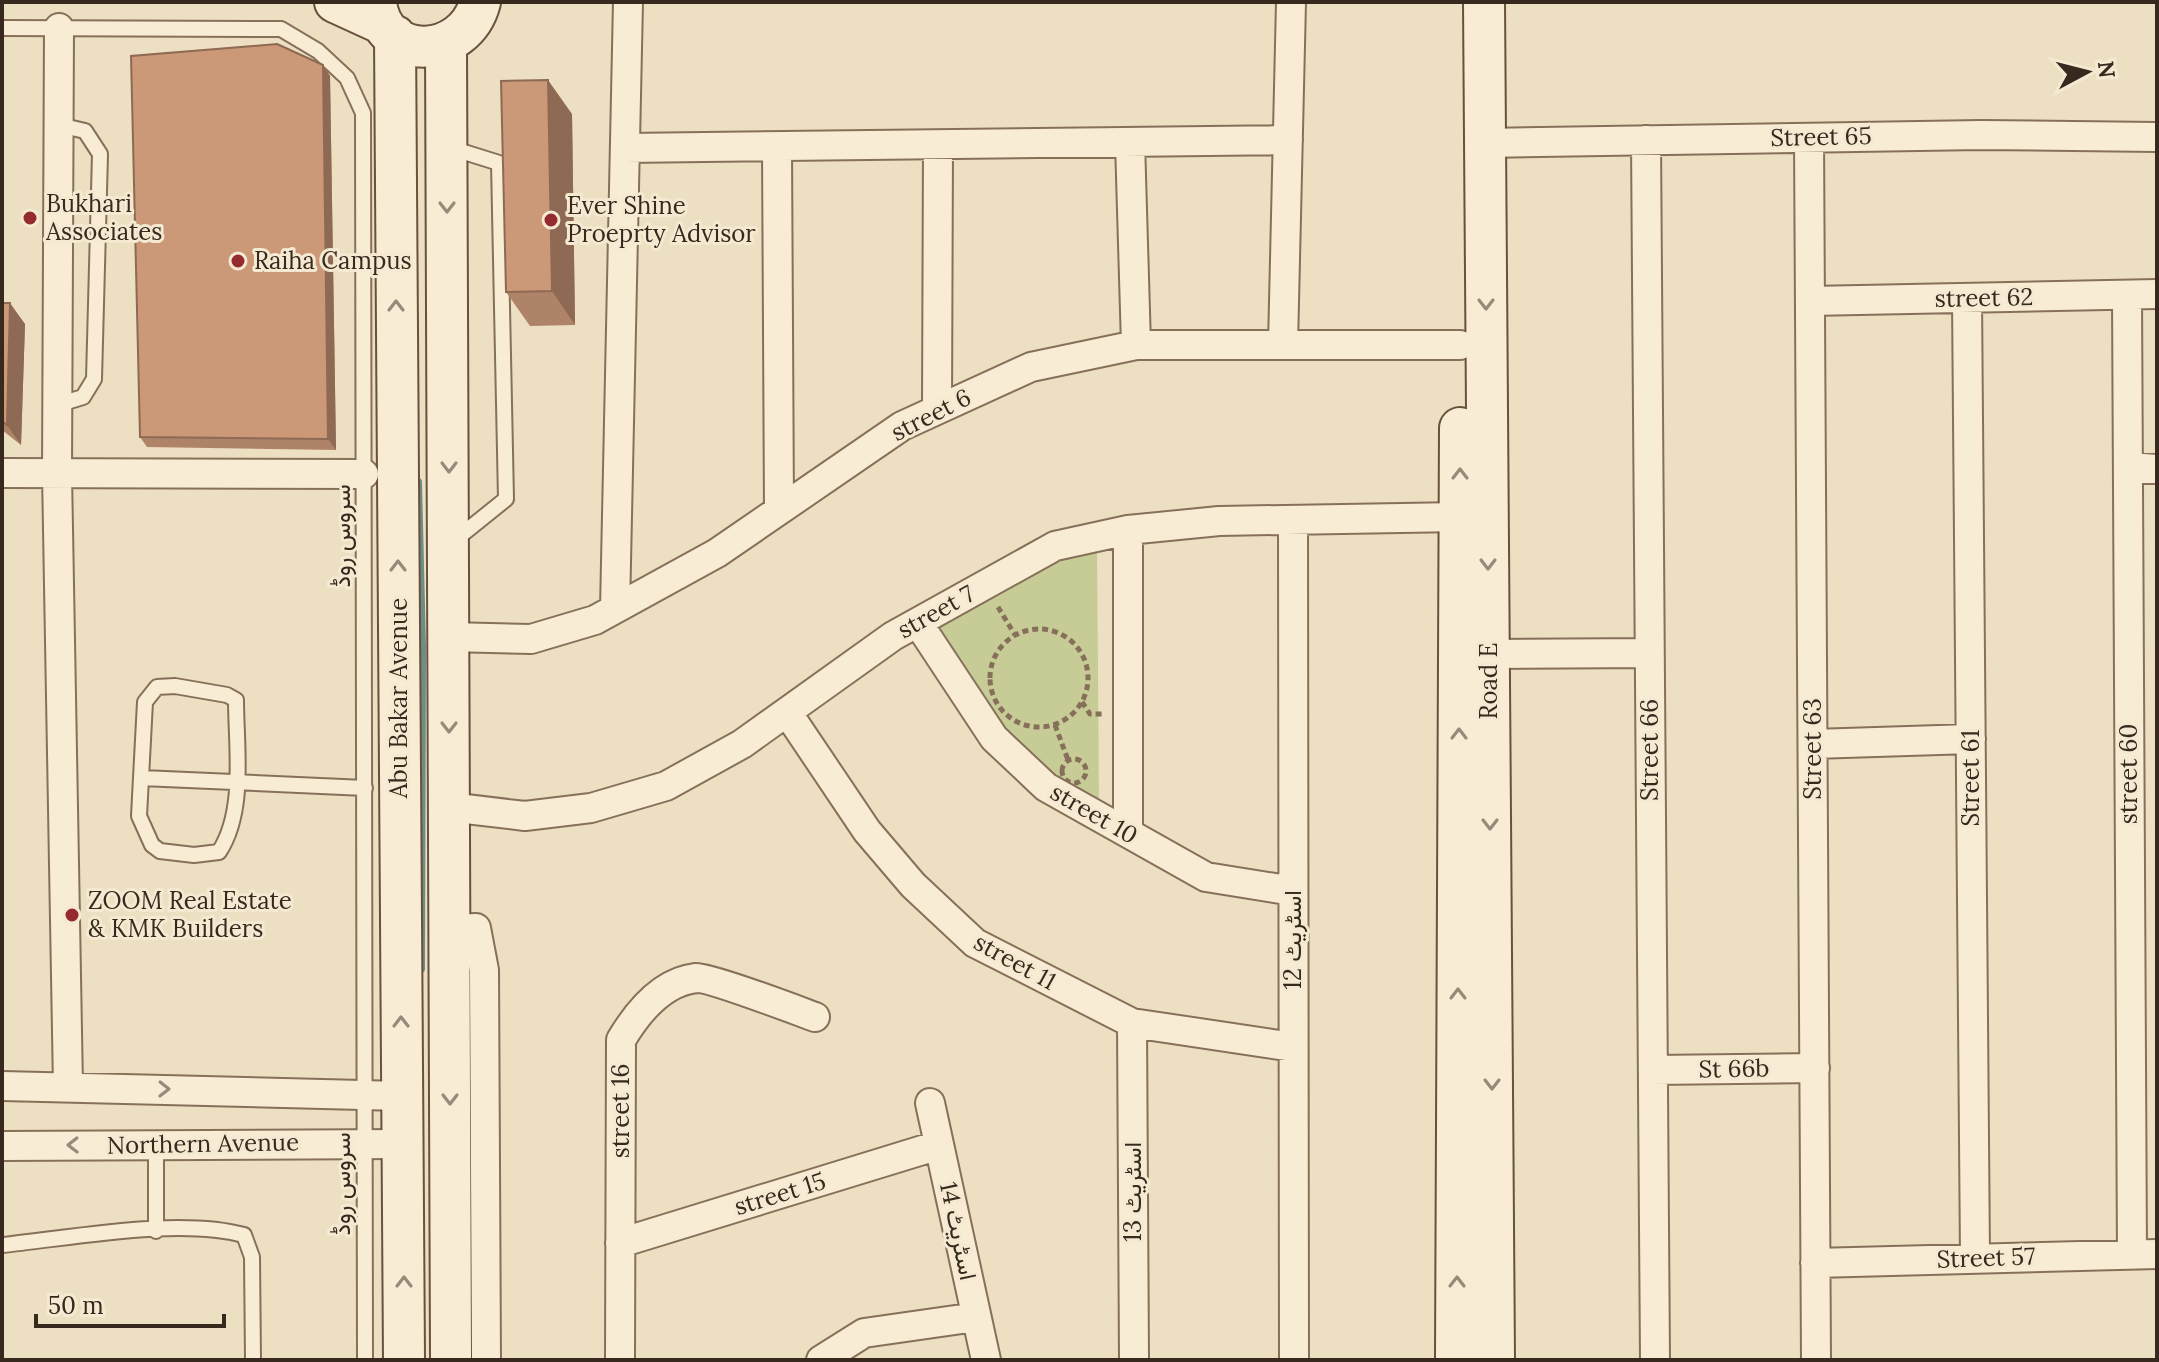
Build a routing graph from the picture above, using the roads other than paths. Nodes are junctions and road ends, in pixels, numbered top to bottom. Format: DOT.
graph roads {
  1 [pos="335,2"];
  2 [pos="480,2"];
  3 [pos="628,2"];
  4 [pos="1291,2"];
  5 [pos="1461,2"];
  6 [pos="1484,2"];
  7 [pos="385,21"];
  8 [pos="2,28"];
  9 [pos="59,28"];
  10 [pos="446,45"];
  11 [pos="59,125"];
  12 [pos="2157,137"];
  13 [pos="1809,138"];
  14 [pos="1288,140"];
  15 [pos="1646,140"];
  16 [pos="1130,142"];
  17 [pos="1485,143"];
  18 [pos="938,145"];
  19 [pos="447,147"];
  20 [pos="777,147"];
  21 [pos="625,148"];
  22 [pos="2157,294"];
  23 [pos="2127,295"];
  24 [pos="1967,298"];
  25 [pos="1810,301"];
  26 [pos="1136,345"];
  27 [pos="1283,345"];
  28 [pos="1460,345"];
  29 [pos="57,405"];
  30 [pos="937,410"];
  31 [pos="2128,467"];
  32 [pos="2157,469"];
  33 [pos="2,473"];
  34 [pos="57,473"];
  35 [pos="364,474"];
  36 [pos="779,510"];
  37 [pos="1460,517"];
  38 [pos="1293,521"];
  39 [pos="1128,530"];
  40 [pos="449,544"];
  41 [pos="615,609"];
  42 [pos="918,623"];
  43 [pos="449,637"];
  44 [pos="1649,653"];
  45 [pos="1489,654"];
  46 [pos="787,712"];
  47 [pos="1971,739"];
  48 [pos="1813,744"];
  49 [pos="142,778"];
  50 [pos="237,784"];
  51 [pos="365,788"];
  52 [pos="449,807"];
  53 [pos="1128,833"];
  54 [pos="1293,891"];
  55 [pos="450,929"];
  56 [pos="815,1017"];
  57 [pos="1132,1023"];
  58 [pos="1293,1047"];
  59 [pos="1815,1068"];
  60 [pos="1653,1070"];
  61 [pos="2,1086"];
  62 [pos="68,1087"];
  63 [pos="382,1094"];
  64 [pos="2144,1101"];
  65 [pos="930,1103"];
  66 [pos="364,1142"];
  67 [pos="156,1144"];
  68 [pos="403,1144"];
  69 [pos="939,1145"];
  70 [pos="2,1146"];
  71 [pos="156,1231"];
  72 [pos="620,1243"];
  73 [pos="2,1245"];
  74 [pos="2145,1254"];
  75 [pos="1975,1258"];
  76 [pos="1815,1263"];
  77 [pos="976,1317"];
  78 [pos="253,1360"];
  79 [pos="365,1360"];
  80 [pos="404,1360"];
  81 [pos="451,1360"];
  82 [pos="486,1360"];
  83 [pos="620,1360"];
  84 [pos="821,1360"];
  85 [pos="986,1360"];
  86 [pos="1134,1360"];
  87 [pos="1294,1360"];
  88 [pos="1456,1360"];
  89 [pos="1494,1360"];
  90 [pos="1655,1360"];
  91 [pos="1816,1360"];
  1 -- 7 [label="main road"];
  2 -- 10 [label="main road"];
  3 -- 21 [label="street"];
  4 -- 14 [label="street"];
  5 -- 28 [label="main road, Road E"];
  6 -- 17 [label="main road, Road E"];
  7 -- 10 [label="main road"];
  63 -- 7 [label="main road, Abu Bakar Avenue, one-way"];
  8 -- 9 [label="lane, سروس روڈ"];
  9 -- 11 [label="street"];
  9 -- 35 [label="lane, سروس روڈ"];
  10 -- 19 [label="main road, Abu Bakar Avenue"];
  11 -- 29 [label="street"];
  11 -- 29 [label="lane"];
  12 -- 13 [label="street, Street 65"];
  13 -- 15 [label="street, Street 65"];
  13 -- 25 [label="street, Street 63"];
  14 -- 16 [label="street"];
  14 -- 27 [label="street"];
  15 -- 17 [label="street, Street 65"];
  15 -- 44 [label="street, Street 66"];
  16 -- 18 [label="street"];
  16 -- 26 [label="street"];
  17 -- 45 [label="main road, Road E, one-way"];
  18 -- 20 [label="street"];
  18 -- 30 [label="street"];
  19 -- 40 [label="main road, Abu Bakar Avenue, one-way"];
  19 -- 40 [label="lane"];
  20 -- 21 [label="street"];
  20 -- 36 [label="street"];
  21 -- 41 [label="street"];
  22 -- 23 [label="street, street 62"];
  23 -- 24 [label="street, street 62"];
  23 -- 31 [label="street, street 60"];
  24 -- 25 [label="street, street 62"];
  24 -- 47 [label="street, Street 61"];
  25 -- 48 [label="street, Street 63"];
  26 -- 27 [label="street, street 6"];
  26 -- 30 [label="street, street 6"];
  27 -- 28 [label="street, street 6"];
  37 -- 28 [label="main road, Road E, one-way"];
  29 -- 34 [label="street"];
  30 -- 36 [label="street, street 6"];
  31 -- 32 [label="street"];
  31 -- 64 [label="street, street 60"];
  33 -- 34 [label="street"];
  34 -- 35 [label="street"];
  34 -- 62 [label="street"];
  35 -- 51 [label="lane, سروس روڈ"];
  36 -- 41 [label="street, street 6"];
  37 -- 38 [label="street, street 7"];
  88 -- 37 [label="main road, Road E, one-way"];
  38 -- 39 [label="street, street 7"];
  38 -- 54 [label="street, اسٹریٹ 12"];
  39 -- 42 [label="street, street 7"];
  39 -- 53 [label="street"];
  40 -- 43 [label="main road, Abu Bakar Avenue"];
  41 -- 43 [label="street, street 6"];
  42 -- 46 [label="street, street 7"];
  42 -- 53 [label="street, street 10"];
  43 -- 52 [label="main road, Abu Bakar Avenue, one-way"];
  44 -- 45 [label="street"];
  44 -- 60 [label="street, Street 66"];
  45 -- 89 [label="main road, Road E, one-way"];
  46 -- 52 [label="street, street 7"];
  46 -- 57 [label="street, street 11"];
  47 -- 48 [label="street"];
  47 -- 75 [label="street, Street 61"];
  48 -- 59 [label="street, Street 63"];
  49 -- 50 [label="lane"];
  49 -- 50 [label="lane"];
  49 -- 50 [label="lane"];
  50 -- 51 [label="lane"];
  51 -- 63 [label="lane, سروس روڈ"];
  52 -- 55 [label="main road, Abu Bakar Avenue"];
  53 -- 54 [label="street, street 10"];
  54 -- 58 [label="street, اسٹریٹ 12"];
  55 -- 81 [label="main road, Abu Bakar Avenue, one-way"];
  55 -- 82 [label="street"];
  56 -- 72 [label="street, street 16"];
  57 -- 58 [label="street, street 11"];
  57 -- 86 [label="street, اسٹریٹ 13"];
  58 -- 87 [label="street, اسٹریٹ 12"];
  59 -- 60 [label="street, St 66b"];
  59 -- 76 [label="street, Street 63"];
  60 -- 90 [label="street, Street 66"];
  61 -- 62 [label="street"];
  62 -- 63 [label="street, one-way"];
  63 -- 66 [label="lane, سروس روڈ"];
  63 -- 68 [label="main road, Abu Bakar Avenue"];
  64 -- 74 [label="street, street 60"];
  65 -- 69 [label="street, اسٹریٹ 14"];
  66 -- 67 [label="street, Northern Avenue"];
  66 -- 68 [label="street, Northern Avenue"];
  66 -- 79 [label="lane, سروس روڈ"];
  67 -- 70 [label="street, Northern Avenue, one-way"];
  67 -- 71 [label="lane"];
  80 -- 68 [label="main road, Abu Bakar Avenue, one-way"];
  69 -- 72 [label="street, street 15"];
  69 -- 77 [label="street, اسٹریٹ 14"];
  71 -- 73 [label="lane"];
  71 -- 78 [label="lane"];
  72 -- 83 [label="street, street 16"];
  74 -- 75 [label="street, Street 57"];
  75 -- 76 [label="street, Street 57"];
  76 -- 91 [label="street, Street 63"];
  77 -- 84 [label="street"];
  77 -- 85 [label="street, اسٹریٹ 14"];
}
